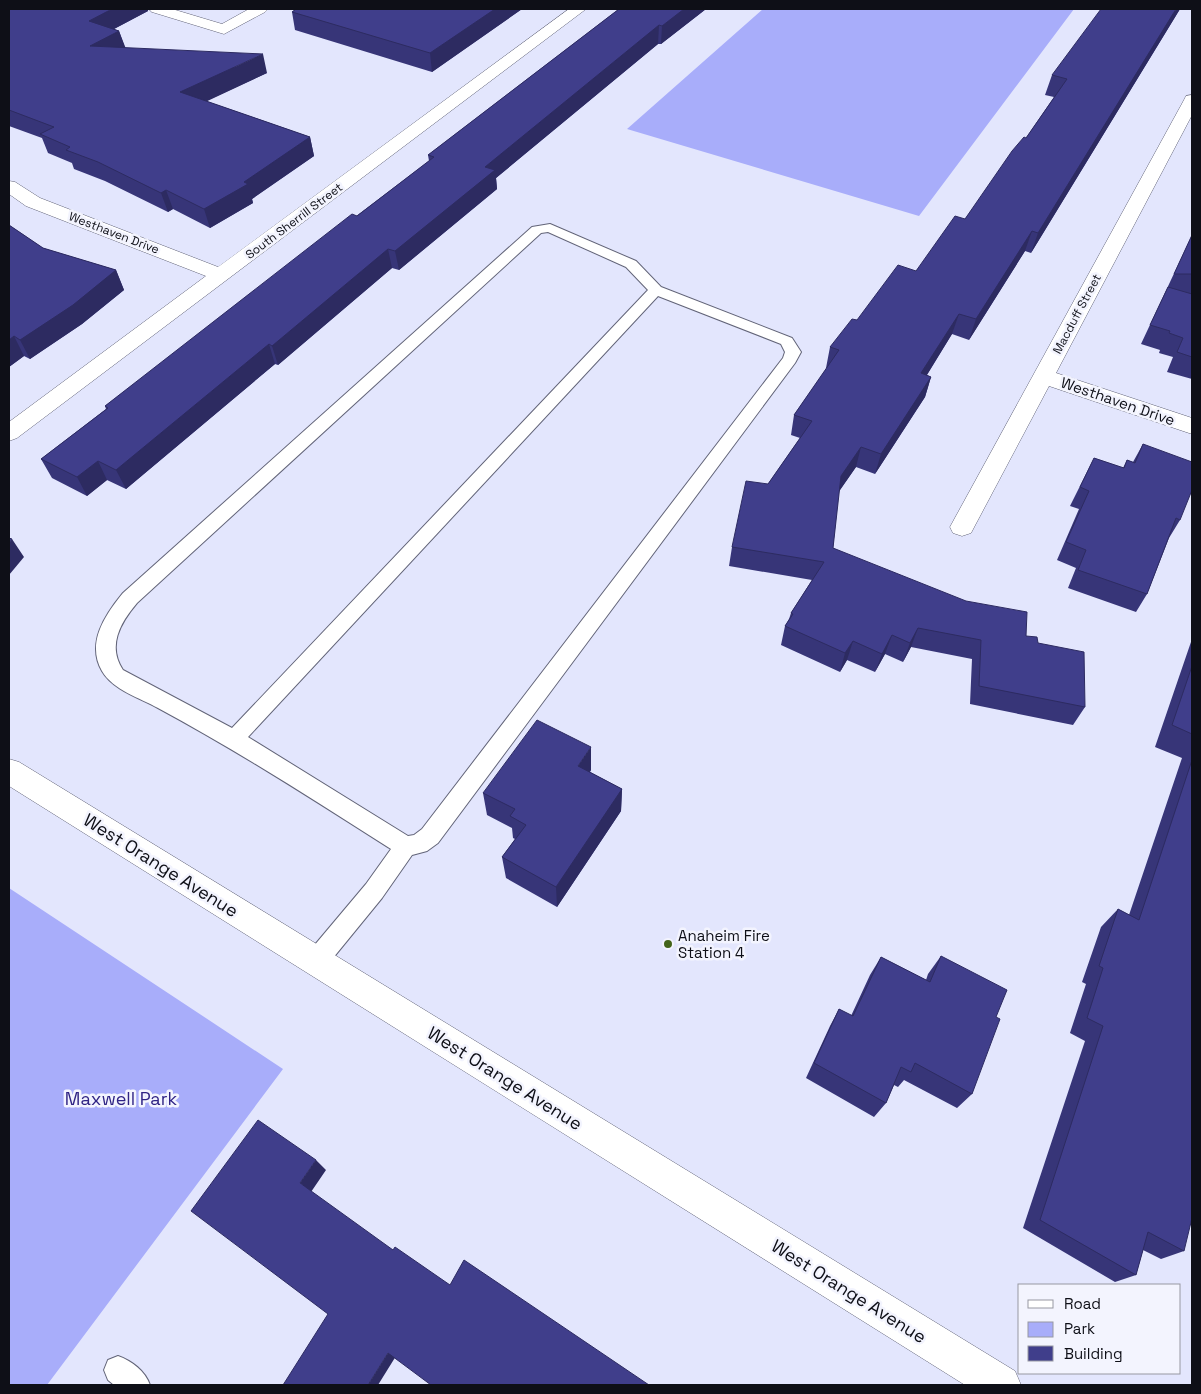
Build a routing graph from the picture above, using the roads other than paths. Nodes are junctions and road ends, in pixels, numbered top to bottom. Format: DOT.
graph roads {
  1 [pos="156,9"];
  2 [pos="260,9"];
  3 [pos="578,9"];
  4 [pos="1192,100"];
  5 [pos="9,186"];
  6 [pos="221,275"];
  7 [pos="656,290"];
  8 [pos="1043,376"];
  9 [pos="1192,426"];
  10 [pos="9,433"];
  11 [pos="962,527"];
  12 [pos="234,739"];
  13 [pos="9,771"];
  14 [pos="406,846"];
  15 [pos="316,961"];
  16 [pos="1001,1385"];
  1 -- 2 [label="street"];
  3 -- 6 [label="street, South Sherrill Street"];
  4 -- 8 [label="street, Macduff Street"];
  5 -- 6 [label="street, Westhaven Drive"];
  6 -- 10 [label="street, South Sherrill Street"];
  7 -- 12 [label="lane"];
  7 -- 12 [label="lane"];
  7 -- 14 [label="lane"];
  8 -- 9 [label="street, Westhaven Drive"];
  8 -- 11 [label="street, Macduff Street"];
  12 -- 14 [label="lane"];
  13 -- 15 [label="street, West Orange Avenue"];
  14 -- 15 [label="lane"];
  15 -- 16 [label="street, West Orange Avenue"];
}
